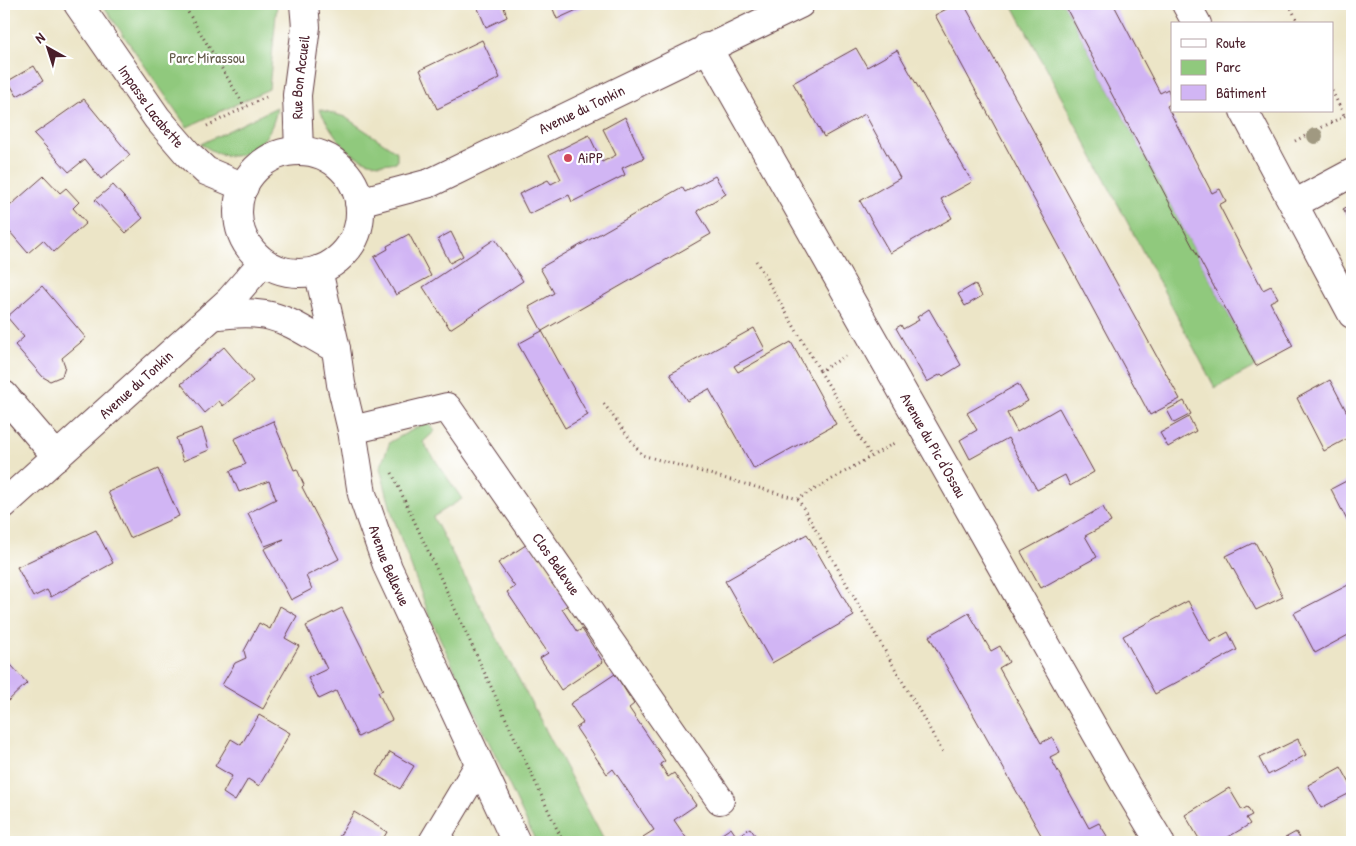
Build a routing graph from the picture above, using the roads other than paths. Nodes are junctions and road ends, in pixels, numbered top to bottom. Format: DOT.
graph roads {
  1 [pos="78,4"];
  2 [pos="304,4"];
  3 [pos="800,4"];
  4 [pos="1186,4"];
  5 [pos="1196,22"];
  6 [pos="707,47"];
  7 [pos="1245,112"];
  8 [pos="299,151"];
  9 [pos="1352,173"];
  10 [pos="244,187"];
  11 [pos="359,202"];
  12 [pos="1294,204"];
  13 [pos="263,262"];
  14 [pos="318,270"];
  15 [pos="1352,314"];
  16 [pos="212,316"];
  17 [pos="336,349"];
  18 [pos="4,394"];
  19 [pos="352,430"];
  20 [pos="58,457"];
  21 [pos="4,504"];
  22 [pos="479,765"];
  23 [pos="720,800"];
  24 [pos="433,842"];
  25 [pos="516,842"];
  26 [pos="1160,842"];
  1 -- 10 [label="street, Impasse Lacabette"];
  2 -- 8 [label="street, Rue Bon Accueil"];
  3 -- 6 [label="street, Avenue du Tonkin"];
  4 -- 5 [label="street"];
  6 -- 11 [label="street, Avenue du Tonkin"];
  6 -- 26 [label="street, Avenue du Pic d'Ossau"];
  7 -- 12 [label="street"];
  8 -- 10 [label="street"];
  8 -- 11 [label="street"];
  9 -- 12 [label="street"];
  10 -- 13 [label="street"];
  11 -- 14 [label="street"];
  12 -- 15 [label="street"];
  13 -- 14 [label="street"];
  13 -- 16 [label="street, Avenue du Tonkin"];
  14 -- 17 [label="street, Avenue Bellevue"];
  16 -- 17 [label="street"];
  16 -- 20 [label="street, Avenue du Tonkin"];
  17 -- 19 [label="street, Avenue Bellevue"];
  18 -- 20 [label="street"];
  19 -- 22 [label="street, Avenue Bellevue"];
  19 -- 23 [label="street, Clos Bellevue"];
  20 -- 21 [label="street, Avenue du Tonkin"];
  22 -- 24 [label="street"];
  22 -- 25 [label="street, Avenue Bellevue"];
}
